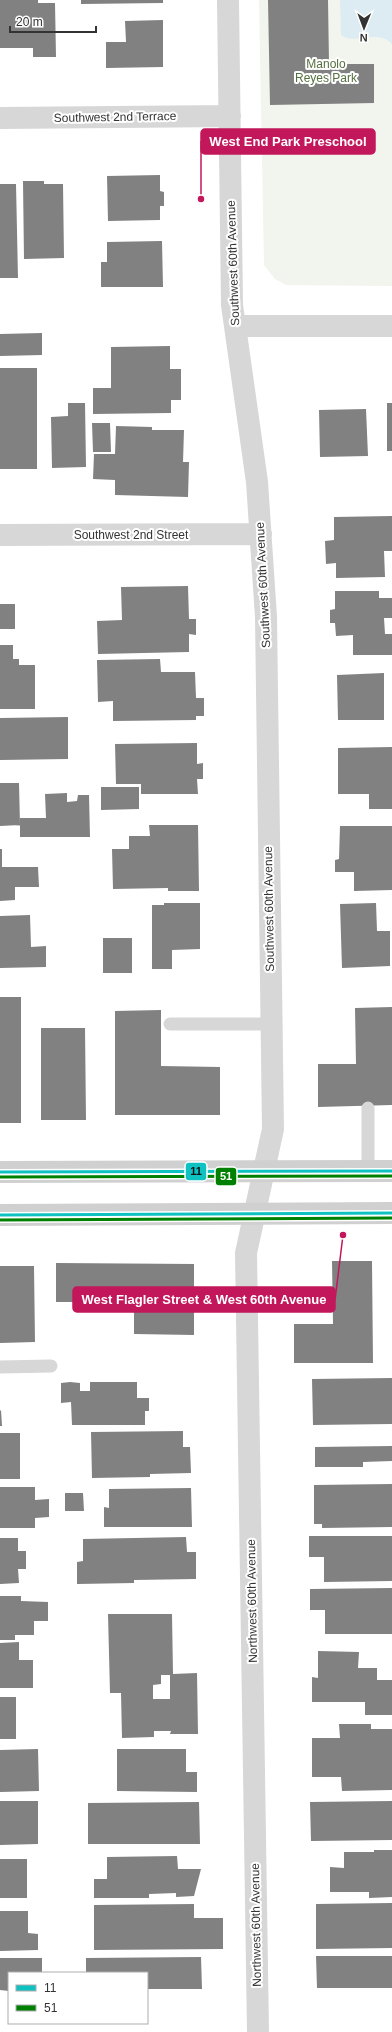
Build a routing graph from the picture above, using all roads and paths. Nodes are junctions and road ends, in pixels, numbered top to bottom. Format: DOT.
graph roads {
  1 [pos="228,0"];
  2 [pos="230,116"];
  3 [pos="0,118"];
  4 [pos="235,326"];
  5 [pos="392,326"];
  6 [pos="0,534"];
  7 [pos="261,534"];
  8 [pos="170,1024"];
  9 [pos="271,1024"];
  10 [pos="368,1108"];
  11 [pos="265,1171"];
  12 [pos="368,1171"];
  13 [pos="392,1171"];
  14 [pos="0,1172"];
  15 [pos="392,1213"];
  16 [pos="255,1214"];
  17 [pos="0,1215"];
  18 [pos="51,1366"];
  19 [pos="0,1367"];
  20 [pos="258,2032"];
  1 -- 2 [label="street, Southwest 60th Avenue"];
  2 -- 3 [label="street, Southwest 2nd Terrace"];
  2 -- 4 [label="street, Southwest 60th Avenue"];
  4 -- 5 [label="street"];
  4 -- 7 [label="street, Southwest 60th Avenue"];
  6 -- 7 [label="street, Southwest 2nd Street"];
  7 -- 9 [label="street, Southwest 60th Avenue"];
  8 -- 9 [label="lane"];
  9 -- 11 [label="street, Southwest 60th Avenue"];
  10 -- 12 [label="lane"];
  11 -- 12 [label="main road"];
  11 -- 14 [label="main road"];
  11 -- 16 [label="street, Northwest 60th Avenue"];
  12 -- 13 [label="main road"];
  15 -- 16 [label="main road"];
  16 -- 17 [label="main road"];
  16 -- 20 [label="street, Northwest 60th Avenue"];
  18 -- 19 [label="lane"];
}
